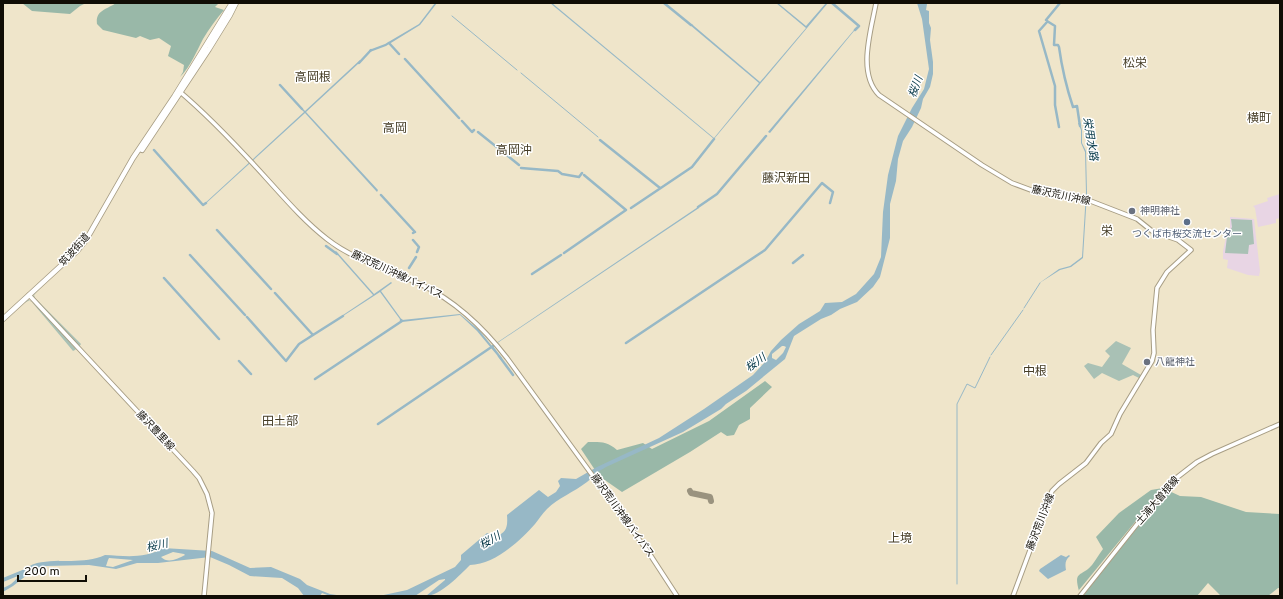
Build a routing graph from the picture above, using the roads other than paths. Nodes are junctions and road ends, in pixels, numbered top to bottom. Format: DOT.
graph roads {
  1 [pos="232,3"];
  2 [pos="236,3"];
  3 [pos="876,3"];
  4 [pos="179,92"];
  5 [pos="29,295"];
  6 [pos="3,319"];
  7 [pos="1280,424"];
  8 [pos="204,596"];
  9 [pos="678,596"];
  10 [pos="1013,596"];
  11 [pos="1080,596"];
  1 -- 4 [label="highway, 筑波街道"];
  2 -- 4 [label="highway, 筑波街道"];
  3 -- 10 [label="main road, 藤沢荒川沖線"];
  4 -- 5 [label="highway, 筑波街道"];
  4 -- 9 [label="main road, 藤沢荒川沖線バイパス"];
  5 -- 6 [label="highway, 筑波街道"];
  5 -- 8 [label="main road, 藤沢豊里線"];
  7 -- 11 [label="main road, 土浦大曽根線"];
}
